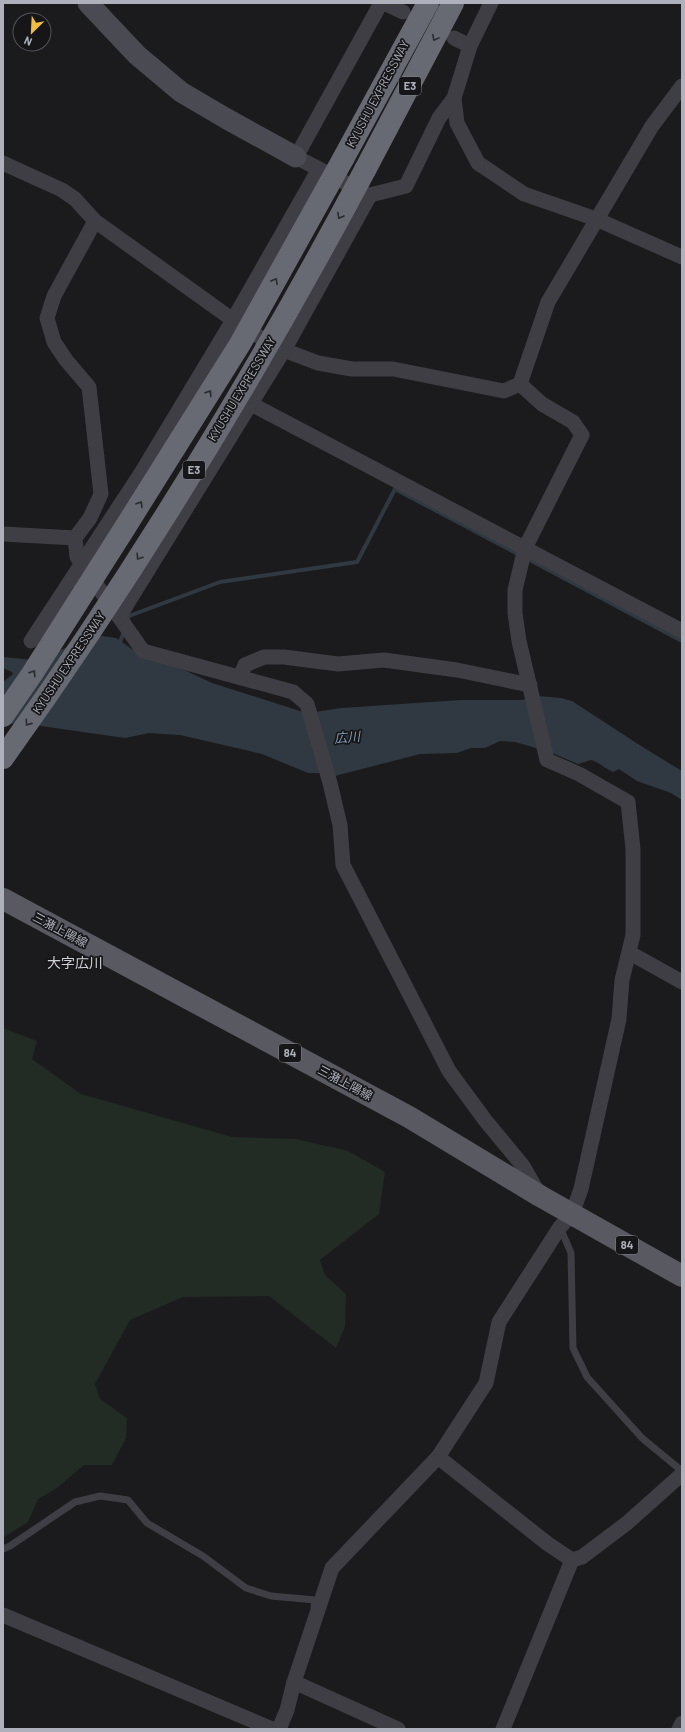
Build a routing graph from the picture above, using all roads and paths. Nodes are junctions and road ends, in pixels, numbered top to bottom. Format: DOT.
graph roads {
  1 [pos="88,3"];
  2 [pos="383,3"];
  3 [pos="428,3"];
  4 [pos="453,3"];
  5 [pos="491,3"];
  6 [pos="403,12"];
  7 [pos="454,38"];
  8 [pos="470,46"];
  9 [pos="682,86"];
  10 [pos="454,98"];
  11 [pos="296,157"];
  12 [pos="3,163"];
  13 [pos="319,169"];
  14 [pos="370,196"];
  15 [pos="596,219"];
  16 [pos="95,221"];
  17 [pos="682,257"];
  18 [pos="234,320"];
  19 [pos="284,350"];
  20 [pos="520,384"];
  21 [pos="251,404"];
  22 [pos="3,534"];
  23 [pos="75,538"];
  24 [pos="525,548"];
  25 [pos="82,564"];
  26 [pos="119,617"];
  27 [pos="682,631"];
  28 [pos="31,641"];
  29 [pos="240,677"];
  30 [pos="531,687"];
  31 [pos="3,716"];
  32 [pos="3,758"];
  33 [pos="3,899"];
  34 [pos="630,953"];
  35 [pos="682,982"];
  36 [pos="540,1196"];
  37 [pos="566,1221"];
  38 [pos="682,1276"];
  39 [pos="438,1457"];
  40 [pos="682,1474"];
  41 [pos="3,1549"];
  42 [pos="572,1560"];
  43 [pos="3,1615"];
  44 [pos="313,1627"];
  45 [pos="294,1682"];
  46 [pos="682,1723"];
  47 [pos="272,1729"];
  48 [pos="279,1729"];
  49 [pos="398,1729"];
  50 [pos="503,1729"];
  51 [pos="680,1729"];
  1 -- 11 [label="street"];
  2 -- 6 [label="street"];
  2 -- 11 [label="street"];
  31 -- 3 [label="highway, KYUSHU EXPRESSWAY / E3, one-way, bridge"];
  4 -- 32 [label="highway, KYUSHU EXPRESSWAY / E3, one-way, bridge"];
  5 -- 8 [label="street"];
  7 -- 8 [label="street"];
  8 -- 10 [label="street"];
  9 -- 15 [label="street"];
  10 -- 14 [label="street"];
  10 -- 15 [label="street"];
  11 -- 13 [label="street"];
  12 -- 16 [label="street"];
  13 -- 14 [label="street"];
  13 -- 18 [label="street"];
  14 -- 19 [label="street"];
  15 -- 17 [label="street"];
  15 -- 20 [label="street"];
  16 -- 18 [label="street"];
  16 -- 23 [label="street"];
  18 -- 19 [label="street"];
  18 -- 25 [label="street"];
  19 -- 20 [label="street"];
  19 -- 21 [label="street"];
  20 -- 24 [label="street"];
  21 -- 24 [label="street"];
  21 -- 26 [label="street"];
  22 -- 23 [label="street"];
  23 -- 25 [label="street"];
  24 -- 27 [label="street"];
  24 -- 30 [label="street"];
  25 -- 26 [label="street"];
  25 -- 28 [label="street"];
  26 -- 29 [label="street"];
  29 -- 30 [label="street"];
  29 -- 36 [label="street"];
  30 -- 34 [label="street"];
  33 -- 36 [label="main road, 三潴上陽線 / 84"];
  34 -- 35 [label="street"];
  34 -- 37 [label="street"];
  36 -- 37 [label="main road, 三潴上陽線 / 84"];
  37 -- 38 [label="main road, 三潴上陽線 / 84"];
  37 -- 39 [label="street"];
  37 -- 40 [label="lane"];
  39 -- 42 [label="street"];
  39 -- 44 [label="street"];
  40 -- 42 [label="street"];
  41 -- 44 [label="lane"];
  42 -- 50 [label="street"];
  43 -- 47 [label="street"];
  44 -- 45 [label="street"];
  45 -- 48 [label="street"];
  45 -- 49 [label="street"];
  46 -- 51 [label="street"];
}
